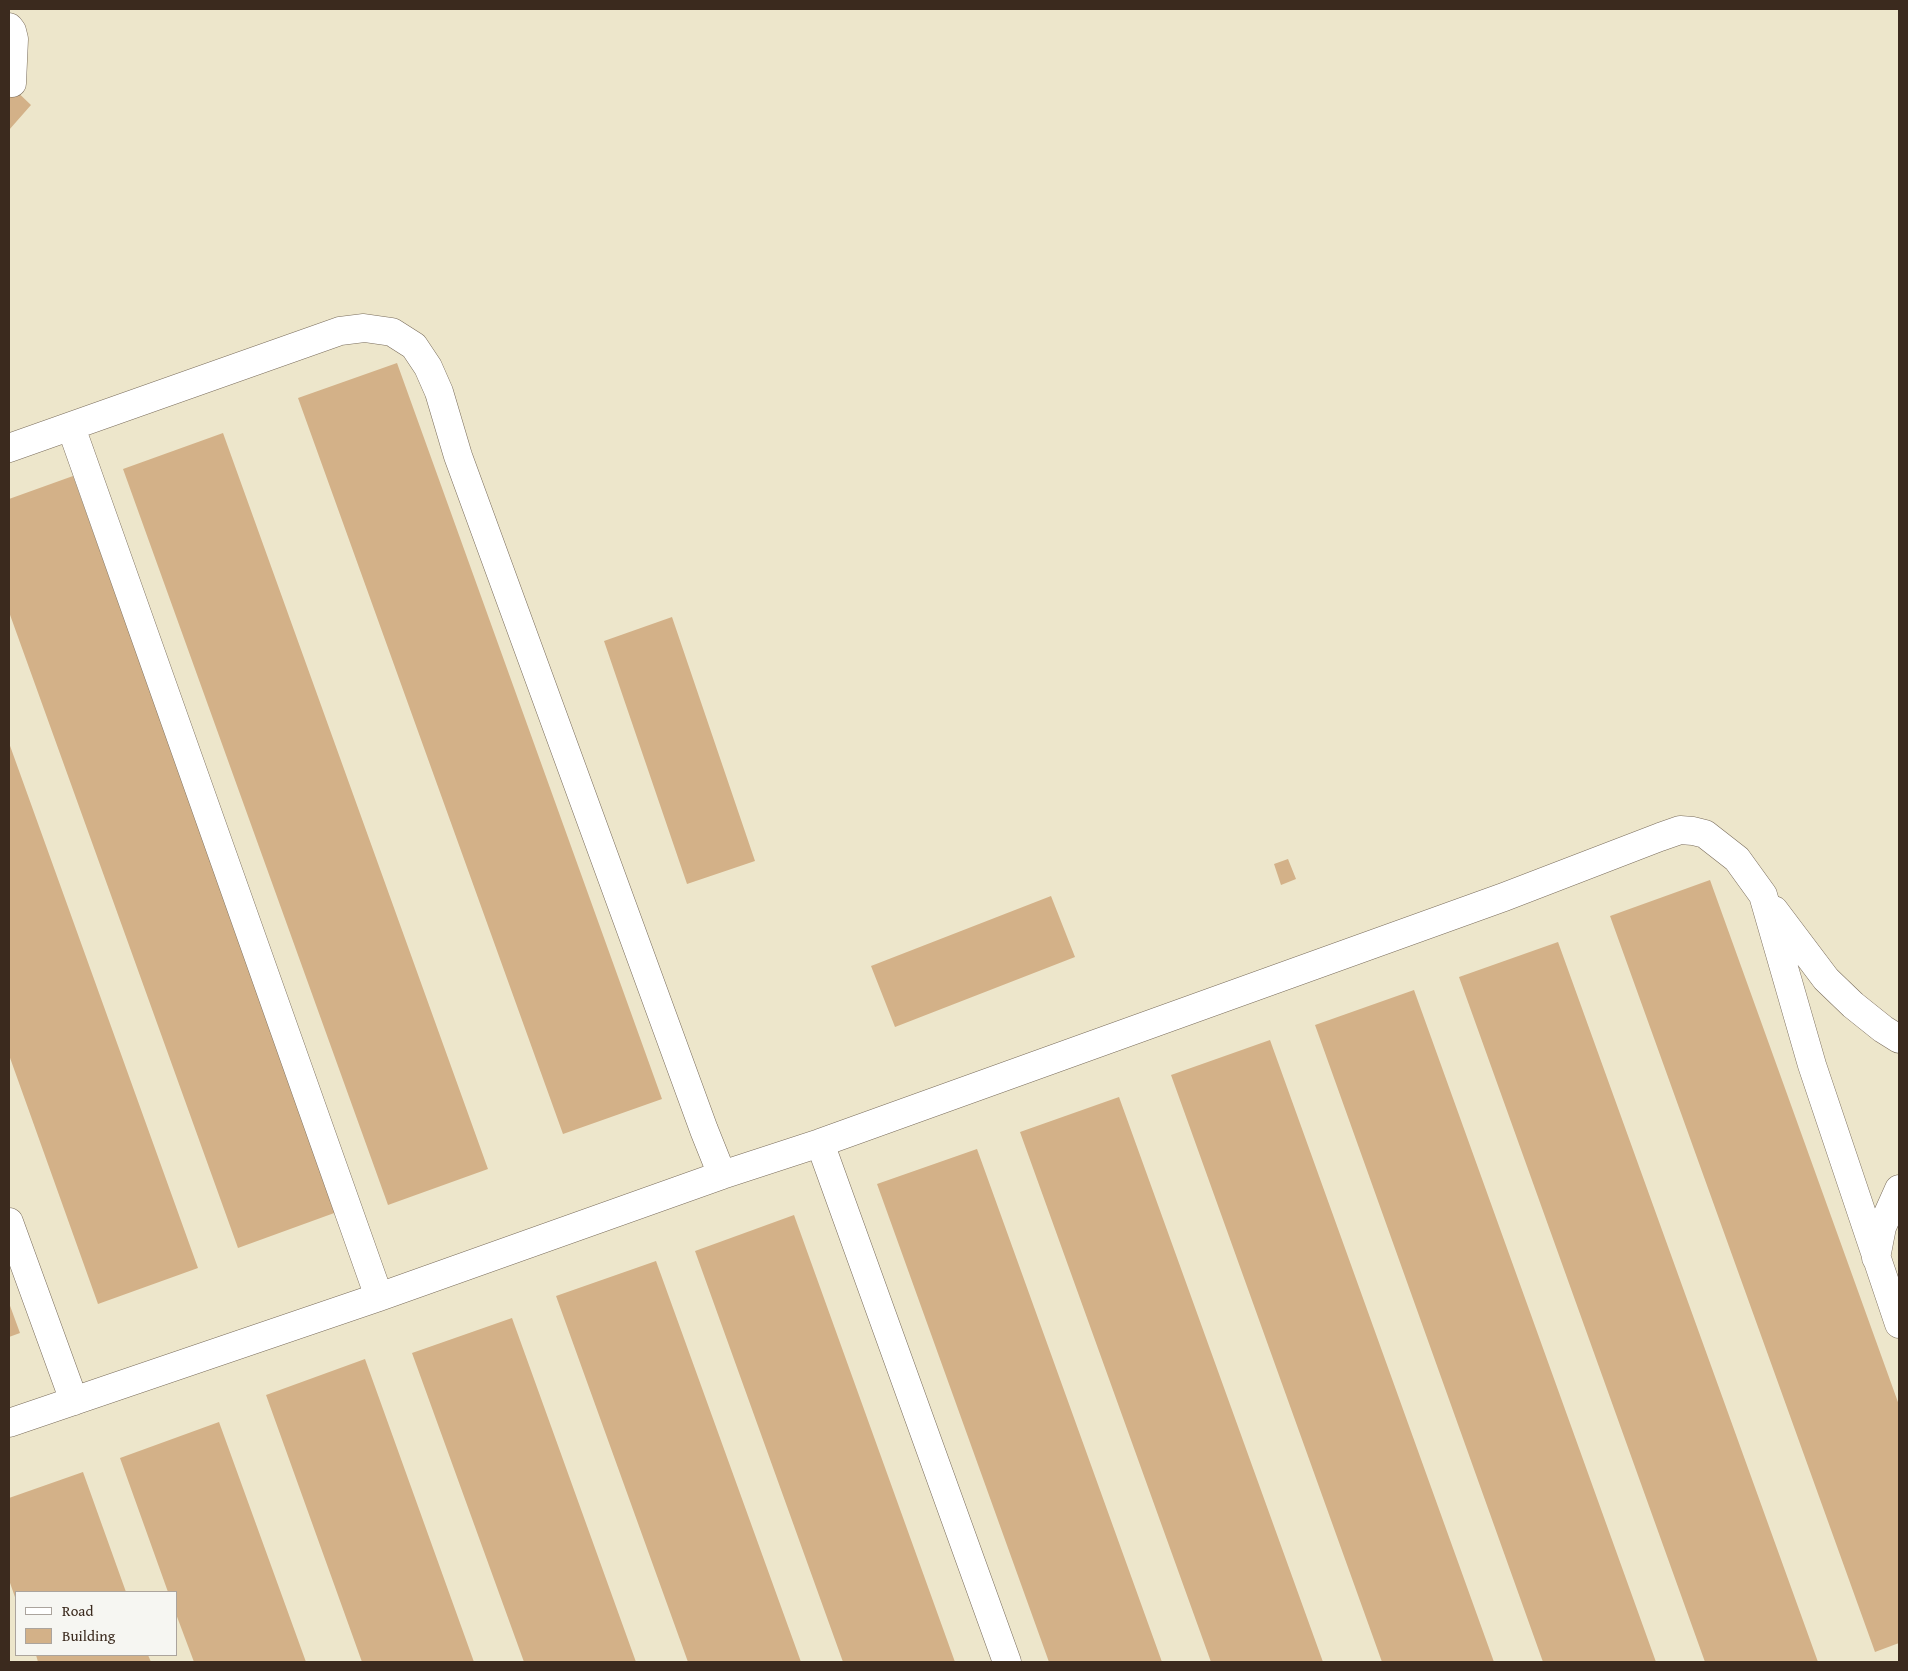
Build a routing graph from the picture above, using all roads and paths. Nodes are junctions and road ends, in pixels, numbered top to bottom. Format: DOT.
graph roads {
  1 [pos="9,27"];
  2 [pos="12,84"];
  3 [pos="71,427"];
  4 [pos="9,448"];
  5 [pos="1763,895"];
  6 [pos="1899,1039"];
  7 [pos="820,1143"];
  8 [pos="722,1175"];
  9 [pos="1899,1189"];
  10 [pos="9,1222"];
  11 [pos="1876,1258"];
  12 [pos="379,1297"];
  13 [pos="1899,1324"];
  14 [pos="74,1401"];
  15 [pos="9,1423"];
  16 [pos="1007,1662"];
  1 -- 2 [label="street"];
  3 -- 4 [label="street"];
  3 -- 8 [label="street"];
  3 -- 12 [label="street"];
  5 -- 6 [label="street"];
  5 -- 7 [label="street"];
  5 -- 11 [label="street"];
  7 -- 8 [label="street"];
  7 -- 16 [label="street"];
  8 -- 12 [label="street"];
  9 -- 11 [label="street"];
  10 -- 14 [label="street"];
  11 -- 13 [label="street"];
  12 -- 14 [label="street"];
  14 -- 15 [label="street"];
}
